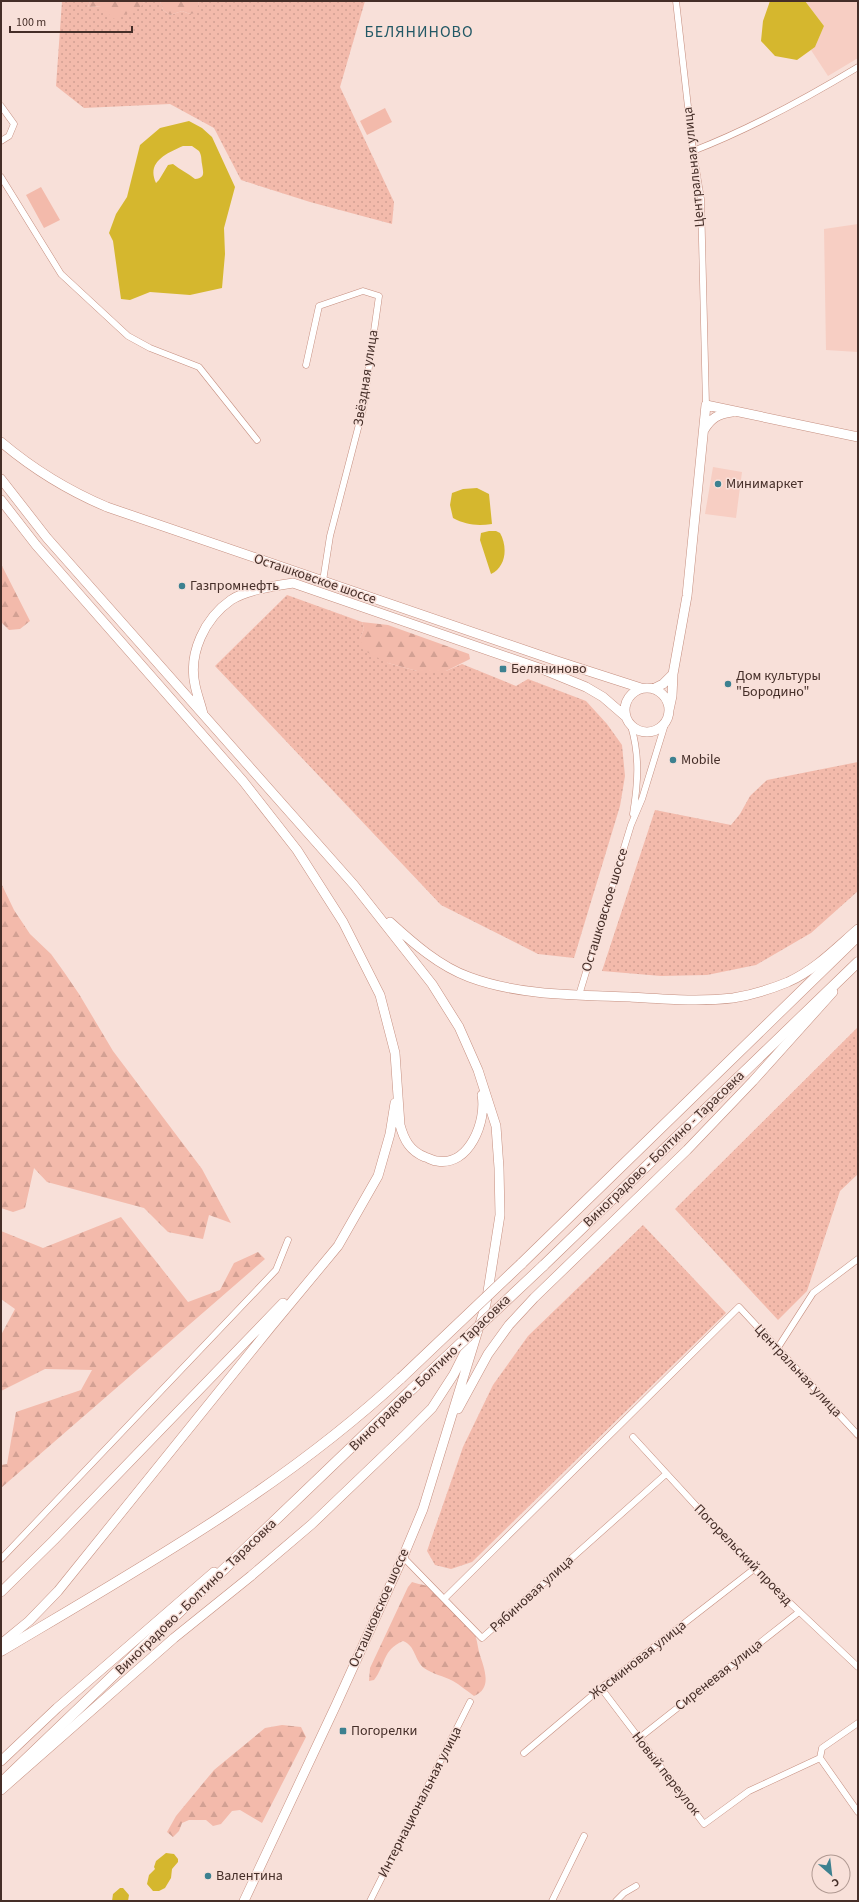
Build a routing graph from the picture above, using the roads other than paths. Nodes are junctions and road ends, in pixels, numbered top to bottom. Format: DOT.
graph roads {
  1 [pos="676,1"];
  2 [pos="858,67"];
  3 [pos="1,106"];
  4 [pos="1,141"];
  5 [pos="693,150"];
  6 [pos="1,177"];
  7 [pos="306,366"];
  8 [pos="706,405"];
  9 [pos="737,411"];
  10 [pos="702,434"];
  11 [pos="858,437"];
  12 [pos="257,440"];
  13 [pos="1,442"];
  14 [pos="1,479"];
  15 [pos="1,500"];
  16 [pos="323,581"];
  17 [pos="673,674"];
  18 [pos="641,688"];
  19 [pos="653,688"];
  20 [pos="669,710"];
  21 [pos="625,716"];
  22 [pos="204,717"];
  23 [pos="666,721"];
  24 [pos="631,726"];
  25 [pos="631,825"];
  26 [pos="367,901"];
  27 [pos="858,929"];
  28 [pos="858,936"];
  29 [pos="858,963"];
  30 [pos="579,995"];
  31 [pos="478,1070"];
  32 [pos="397,1086"];
  33 [pos="288,1240"];
  34 [pos="338,1246"];
  35 [pos="858,1259"];
  36 [pos="482,1317"];
  37 [pos="777,1349"];
  38 [pos="448,1427"];
  39 [pos="858,1435"];
  40 [pos="633,1437"];
  41 [pos="666,1474"];
  42 [pos="288,1509"];
  43 [pos="403,1557"];
  44 [pos="1,1559"];
  45 [pos="754,1569"];
  46 [pos="1,1592"];
  47 [pos="444,1599"];
  48 [pos="799,1612"];
  49 [pos="1,1644"];
  50 [pos="1,1652"];
  51 [pos="858,1667"];
  52 [pos="600,1688"];
  53 [pos="470,1702"];
  54 [pos="858,1722"];
  55 [pos="638,1739"];
  56 [pos="524,1753"];
  57 [pos="820,1758"];
  58 [pos="1,1761"];
  59 [pos="1,1783"];
  60 [pos="1,1790"];
  61 [pos="858,1812"];
  62 [pos="584,1836"];
  63 [pos="636,1886"];
  64 [pos="244,1901"];
  65 [pos="370,1901"];
  66 [pos="552,1901"];
  67 [pos="616,1901"];
  1 -- 5 [label="street, Центральная улица"];
  2 -- 5 [label="street"];
  3 -- 4 [label="street"];
  5 -- 8 [label="street, Центральная улица"];
  6 -- 12 [label="street"];
  7 -- 16 [label="street, Звёздная улица"];
  8 -- 9 [label="main road"];
  8 -- 10 [label="main road, Осташковское шоссе"];
  9 -- 10 [label="main road"];
  9 -- 11 [label="main road"];
  10 -- 17 [label="main road, Осташковское шоссе"];
  13 -- 16 [label="main road, Осташковское шоссе"];
  14 -- 22 [label="main road"];
  15 -- 32 [label="main road"];
  16 -- 18 [label="main road, Осташковское шоссе"];
  17 -- 19 [label="main road"];
  17 -- 20 [label="main road, Осташковское шоссе"];
  18 -- 19 [label="main road, Осташковское шоссе"];
  18 -- 21 [label="main road"];
  19 -- 20 [label="main road"];
  20 -- 23 [label="main road, Осташковское шоссе"];
  21 -- 22 [label="main road, Осташковское шоссе"];
  21 -- 24 [label="main road, Осташковское шоссе"];
  22 -- 26 [label="main road"];
  23 -- 24 [label="main road"];
  23 -- 25 [label="street, Осташковское шоссе"];
  24 -- 25 [label="street, Осташковское шоссе"];
  25 -- 30 [label="street, Осташковское шоссе"];
  26 -- 30 [label="main road"];
  26 -- 31 [label="main road"];
  27 -- 30 [label="main road"];
  28 -- 50 [label="main road, Виноградово - Болтино - Тарасовка, bridge"];
  29 -- 38 [label="main road"];
  29 -- 42 [label="main road, Виноградово - Болтино - Тарасовка, bridge"];
  31 -- 32 [label="main road"];
  31 -- 36 [label="main road, Осташковское шоссе"];
  32 -- 34 [label="main road"];
  33 -- 44 [label="street"];
  34 -- 46 [label="main road"];
  34 -- 49 [label="main road"];
  35 -- 37 [label="street"];
  36 -- 38 [label="main road, Осташковское шоссе"];
  36 -- 60 [label="main road"];
  37 -- 39 [label="street, Центральная улица"];
  37 -- 47 [label="street, Центральная улица"];
  38 -- 43 [label="main road, Осташковское шоссе"];
  40 -- 41 [label="street, Погорельский проезд"];
  41 -- 45 [label="street, Погорельский проезд"];
  41 -- 47 [label="street, Рябиновая улица"];
  42 -- 58 [label="main road"];
  42 -- 59 [label="main road, Виноградово - Болтино - Тарасовка"];
  43 -- 47 [label="street, Рябиновая улица"];
  43 -- 64 [label="main road, Осташковское шоссе"];
  45 -- 48 [label="street, Погорельский проезд"];
  45 -- 52 [label="street, Жасминовая улица"];
  48 -- 51 [label="street, Погорельский проезд"];
  48 -- 55 [label="street, Сиреневая улица"];
  52 -- 55 [label="street, Новый переулок"];
  52 -- 56 [label="street, Жасминовая улица"];
  53 -- 65 [label="street, Интернациональная улица"];
  54 -- 57 [label="street"];
  55 -- 57 [label="street, Новый переулок"];
  57 -- 61 [label="street"];
  62 -- 66 [label="street"];
  63 -- 67 [label="street"];
}
